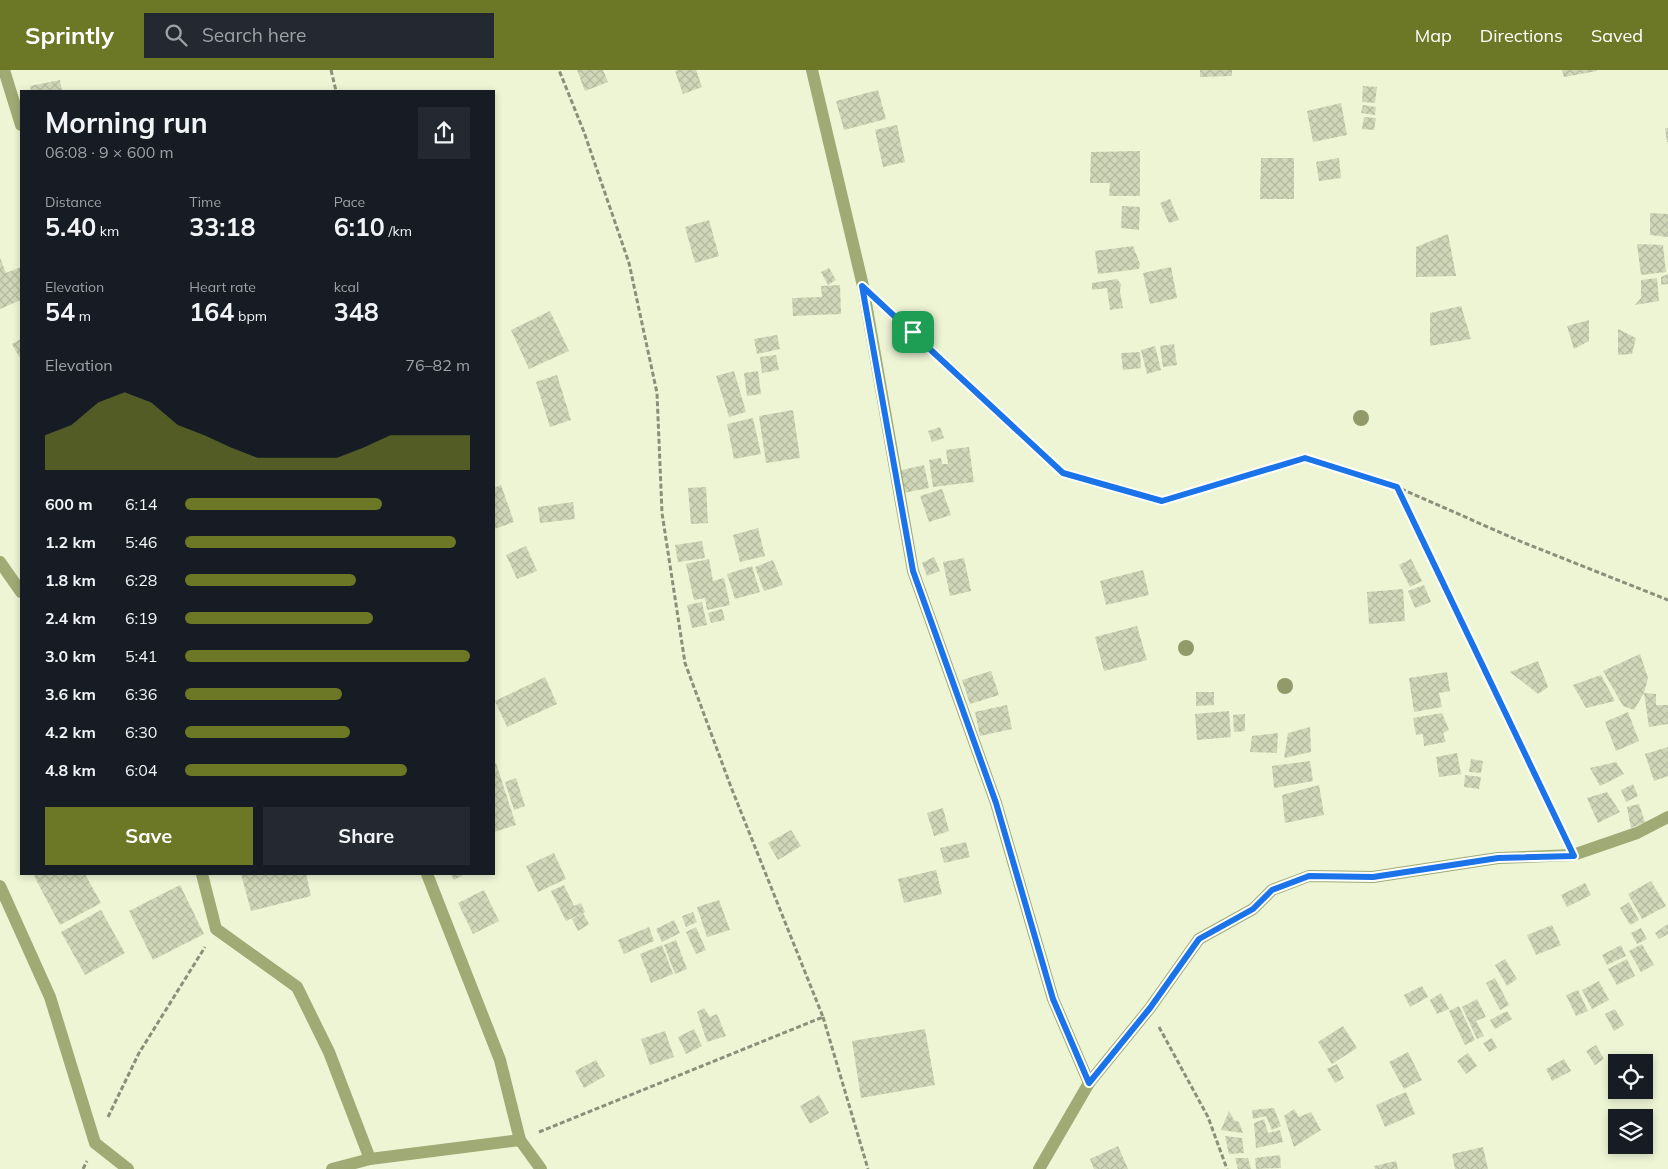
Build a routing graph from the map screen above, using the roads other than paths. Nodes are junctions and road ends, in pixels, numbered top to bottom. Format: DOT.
graph roads {
  1 [pos="4,70"];
  2 [pos="812,70"];
  3 [pos="20,122"];
  4 [pos="0,562"];
  5 [pos="20,591"];
  6 [pos="1668,817"];
  7 [pos="202,875"];
  8 [pos="427,875"];
  9 [pos="0,886"];
  10 [pos="1089,1083"];
  11 [pos="520,1140"];
  12 [pos="370,1159"];
  13 [pos="128,1169"];
  14 [pos="332,1169"];
  15 [pos="541,1169"];
  16 [pos="1040,1169"];
  1 -- 3 [label="street"];
  2 -- 10 [label="street"];
  4 -- 5 [label="street"];
  6 -- 10 [label="street"];
  7 -- 12 [label="street"];
  8 -- 11 [label="street"];
  9 -- 13 [label="street"];
  10 -- 16 [label="street"];
  11 -- 12 [label="street"];
  11 -- 15 [label="street"];
  12 -- 14 [label="street"];
}
